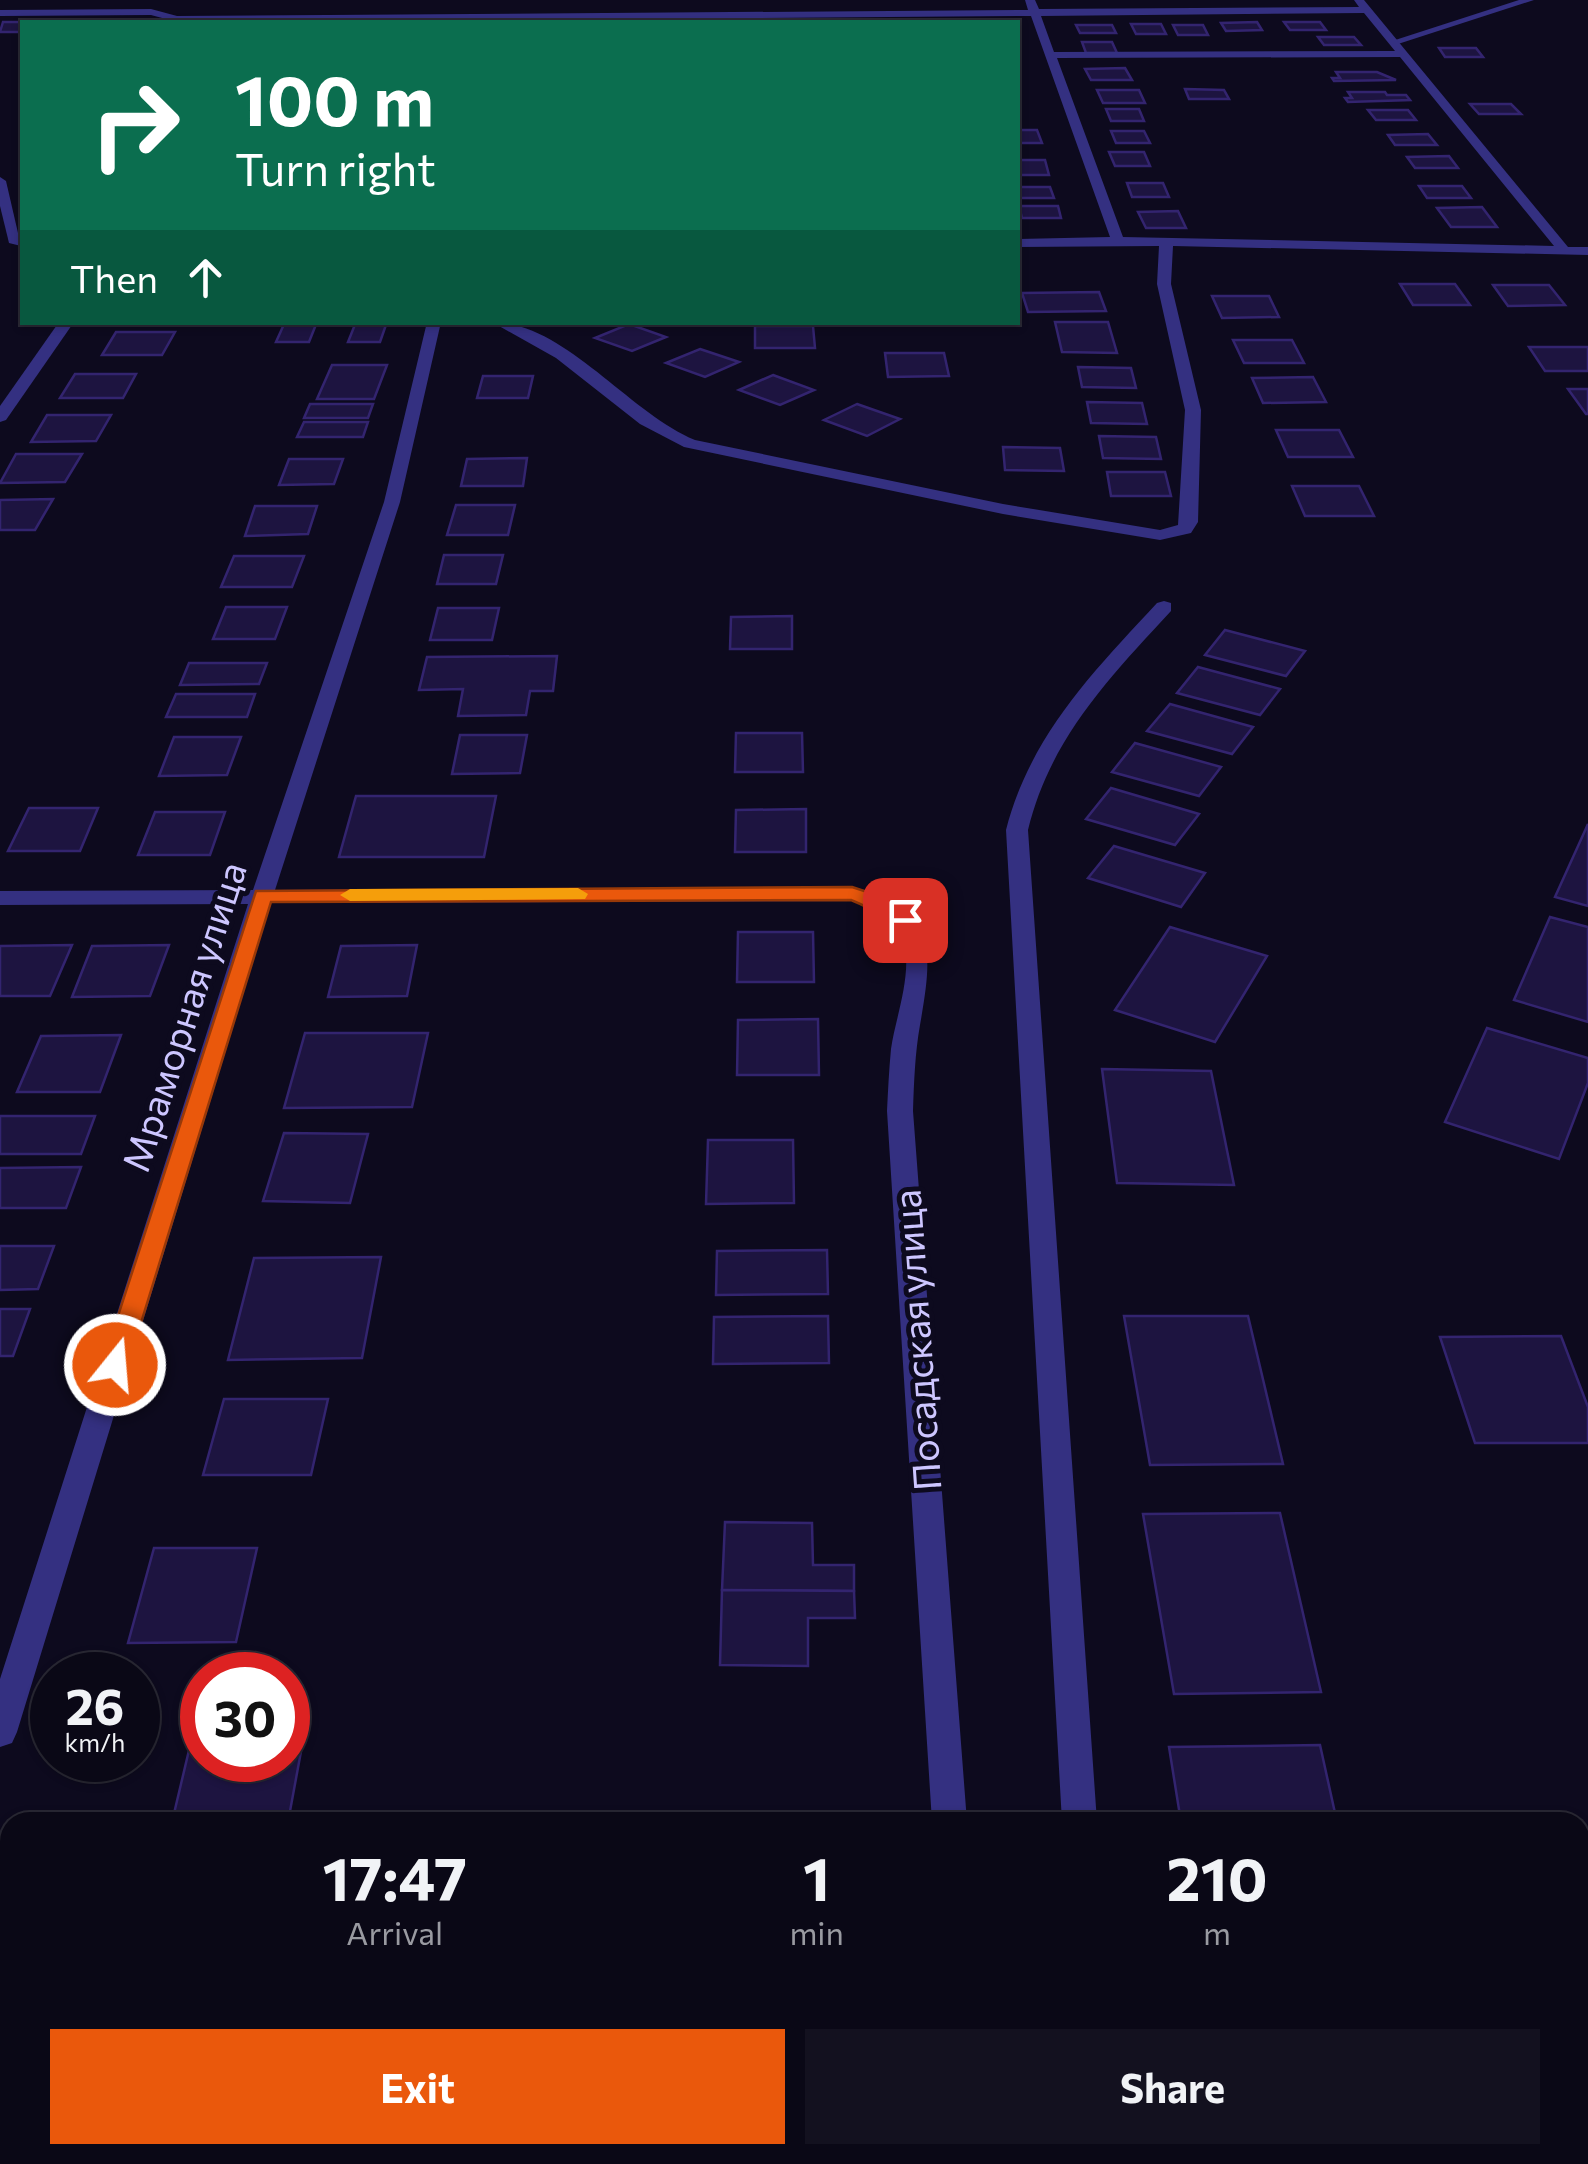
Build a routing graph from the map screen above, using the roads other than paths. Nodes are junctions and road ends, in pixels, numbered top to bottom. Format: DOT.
graph roads {
  1 [pos="152,0"];
  2 [pos="1529,0"];
  3 [pos="524,5"];
  4 [pos="1363,5"];
  5 [pos="1032,6"];
  6 [pos="0,13"];
  7 [pos="507,15"];
  8 [pos="182,20"];
  9 [pos="491,20"];
  10 [pos="1397,48"];
  11 [pos="1049,55"];
  12 [pos="0,181"];
  13 [pos="1118,241"];
  14 [pos="19,242"];
  15 [pos="1166,242"];
  16 [pos="0,243"];
  17 [pos="1020,243"];
  18 [pos="1566,251"];
  19 [pos="1588,254"];
  20 [pos="65,325"];
  21 [pos="433,325"];
  22 [pos="504,325"];
  23 [pos="0,417"];
  24 [pos="1164,608"];
  25 [pos="263,896"];
  26 [pos="0,898"];
  27 [pos="0,1732"];
  28 [pos="949,1812"];
  29 [pos="1078,1812"];
  1 -- 8 [label="street"];
  2 -- 10 [label="street"];
  3 -- 7 [label="street"];
  4 -- 5 [label="street"];
  4 -- 10 [label="street"];
  5 -- 7 [label="street"];
  5 -- 11 [label="street"];
  6 -- 8 [label="street"];
  7 -- 8 [label="street"];
  7 -- 9 [label="street"];
  10 -- 11 [label="street"];
  10 -- 18 [label="street"];
  11 -- 13 [label="street"];
  12 -- 14 [label="street"];
  13 -- 15 [label="street"];
  13 -- 17 [label="street"];
  14 -- 16 [label="street"];
  15 -- 18 [label="street"];
  15 -- 22 [label="street"];
  18 -- 19 [label="street"];
  20 -- 23 [label="street"];
  21 -- 25 [label="street, Мраморная улица"];
  24 -- 29 [label="street"];
  25 -- 26 [label="street"];
  25 -- 27 [label="street, Мраморная улица"];
  25 -- 28 [label="street, Посадская улица"];
}
